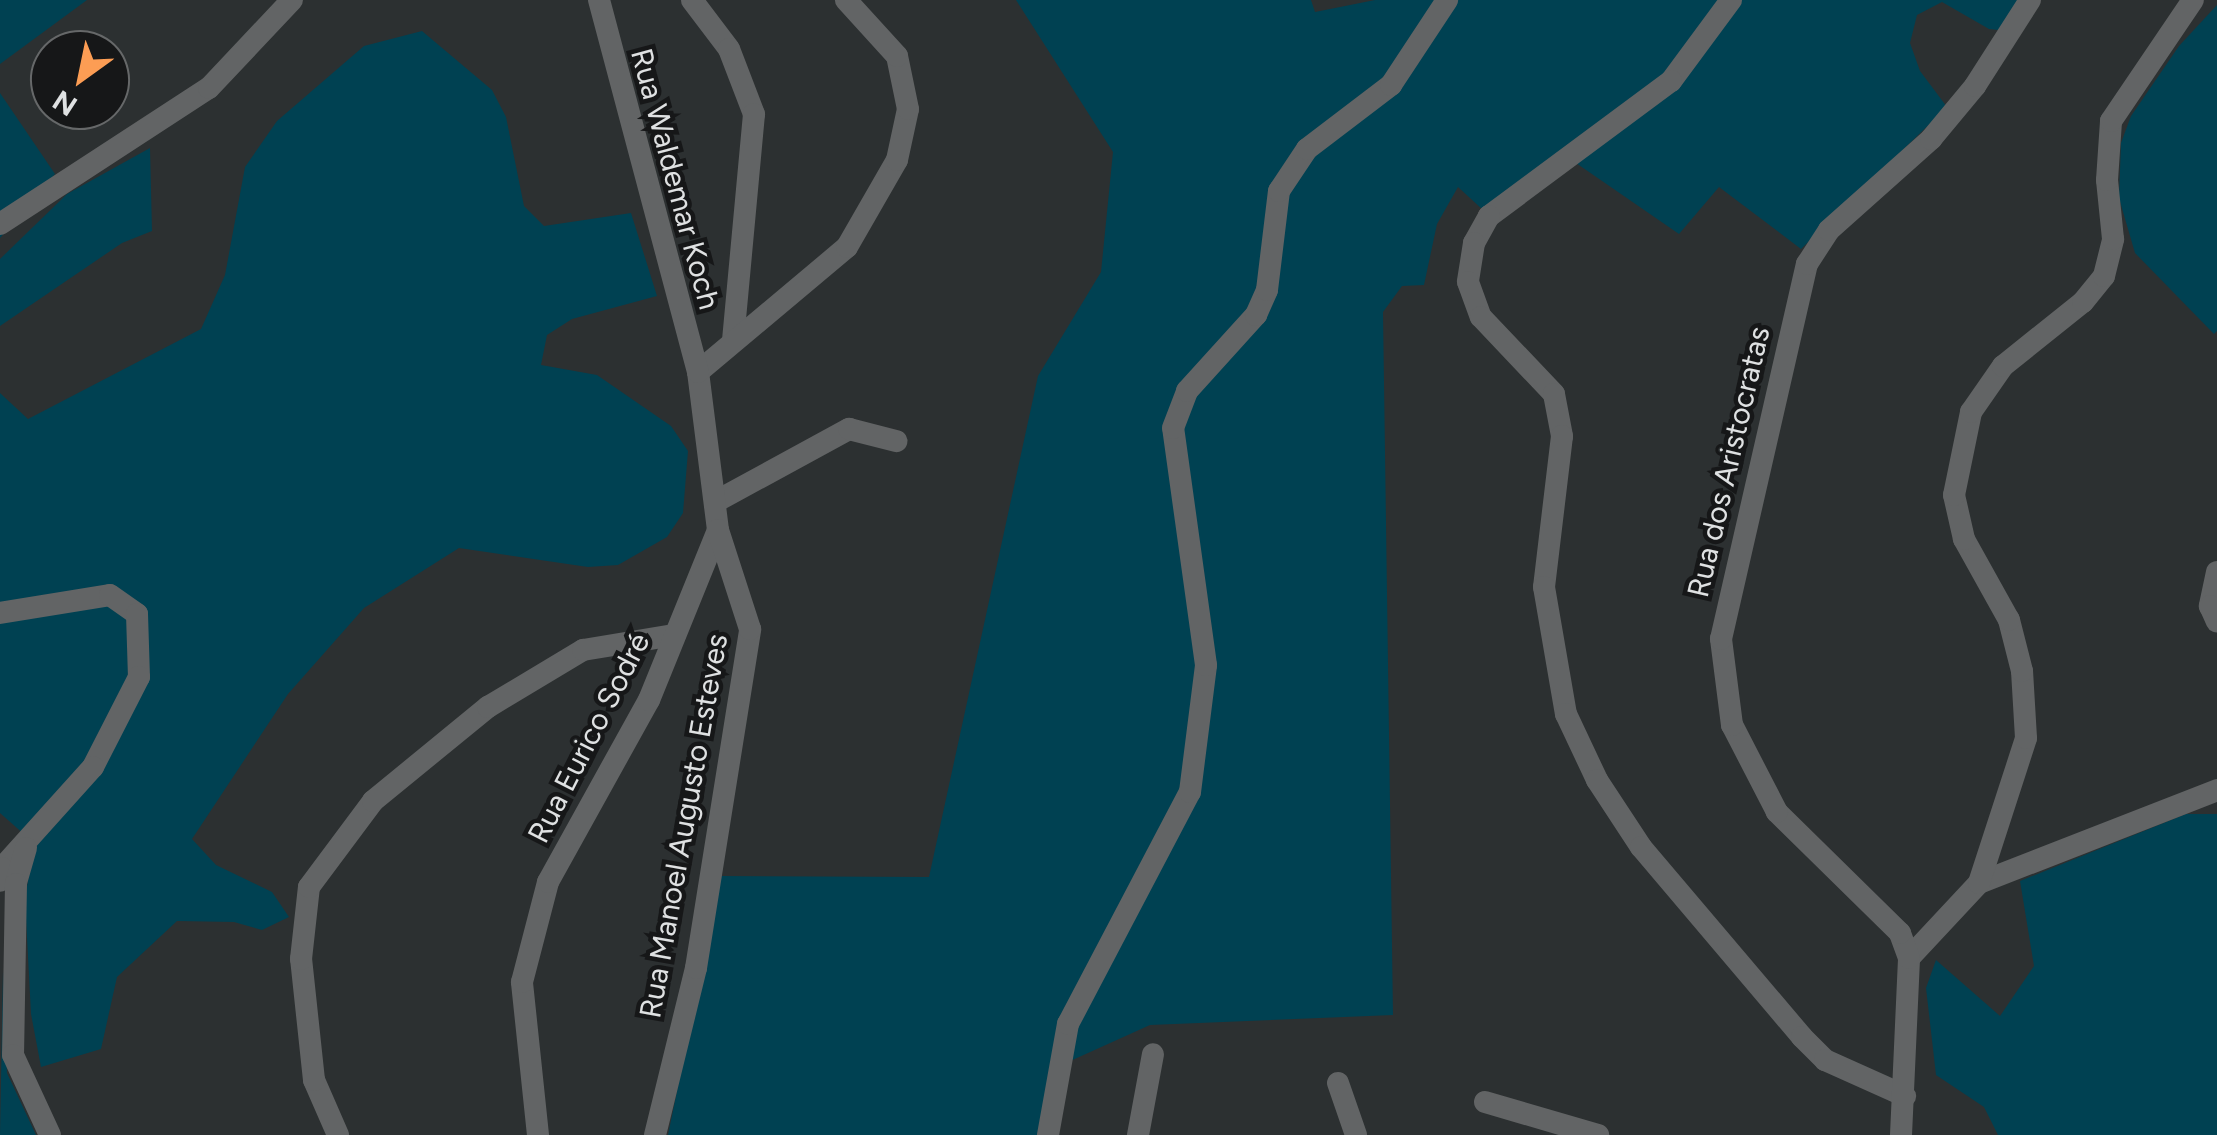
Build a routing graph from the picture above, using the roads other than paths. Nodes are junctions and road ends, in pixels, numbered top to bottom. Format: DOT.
graph roads {
  1 [pos="292,0"];
  2 [pos="599,0"];
  3 [pos="692,0"];
  4 [pos="846,0"];
  5 [pos="1447,0"];
  6 [pos="1731,0"];
  7 [pos="2030,0"];
  8 [pos="2193,0"];
  9 [pos="0,224"];
  10 [pos="733,341"];
  11 [pos="698,372"];
  12 [pos="896,441"];
  13 [pos="715,502"];
  14 [pos="718,530"];
  15 [pos="2217,572"];
  16 [pos="0,614"];
  17 [pos="2217,622"];
  18 [pos="675,635"];
  19 [pos="2217,790"];
  20 [pos="26,848"];
  21 [pos="1,873"];
  22 [pos="1979,883"];
  23 [pos="1909,958"];
  24 [pos="1153,1054"];
  25 [pos="1338,1084"];
  26 [pos="1905,1096"];
  27 [pos="1485,1102"];
  28 [pos="50,1135"];
  29 [pos="338,1135"];
  30 [pos="538,1135"];
  31 [pos="654,1135"];
  32 [pos="1048,1135"];
  33 [pos="1138,1135"];
  34 [pos="1356,1135"];
  35 [pos="1598,1135"];
  36 [pos="1900,1135"];
  1 -- 9 [label="street"];
  2 -- 11 [label="street, Rua Waldemar Koch"];
  3 -- 10 [label="street"];
  4 -- 10 [label="street"];
  5 -- 32 [label="street"];
  6 -- 26 [label="street"];
  7 -- 23 [label="street, Rua dos Aristocratas"];
  8 -- 22 [label="street"];
  10 -- 11 [label="street"];
  11 -- 13 [label="street, Rua Eurico Sodré"];
  12 -- 13 [label="street"];
  13 -- 14 [label="street, Rua Eurico Sodré"];
  14 -- 18 [label="street, Rua Eurico Sodré"];
  14 -- 31 [label="street, Rua Manoel Augusto Esteves"];
  15 -- 17 [label="street"];
  16 -- 20 [label="street"];
  18 -- 29 [label="street"];
  18 -- 30 [label="street, Rua Eurico Sodré"];
  19 -- 22 [label="street"];
  20 -- 21 [label="street"];
  20 -- 28 [label="street"];
  22 -- 23 [label="street"];
  23 -- 26 [label="street"];
  24 -- 33 [label="street"];
  25 -- 34 [label="street"];
  26 -- 36 [label="street"];
  27 -- 35 [label="street"];
}
